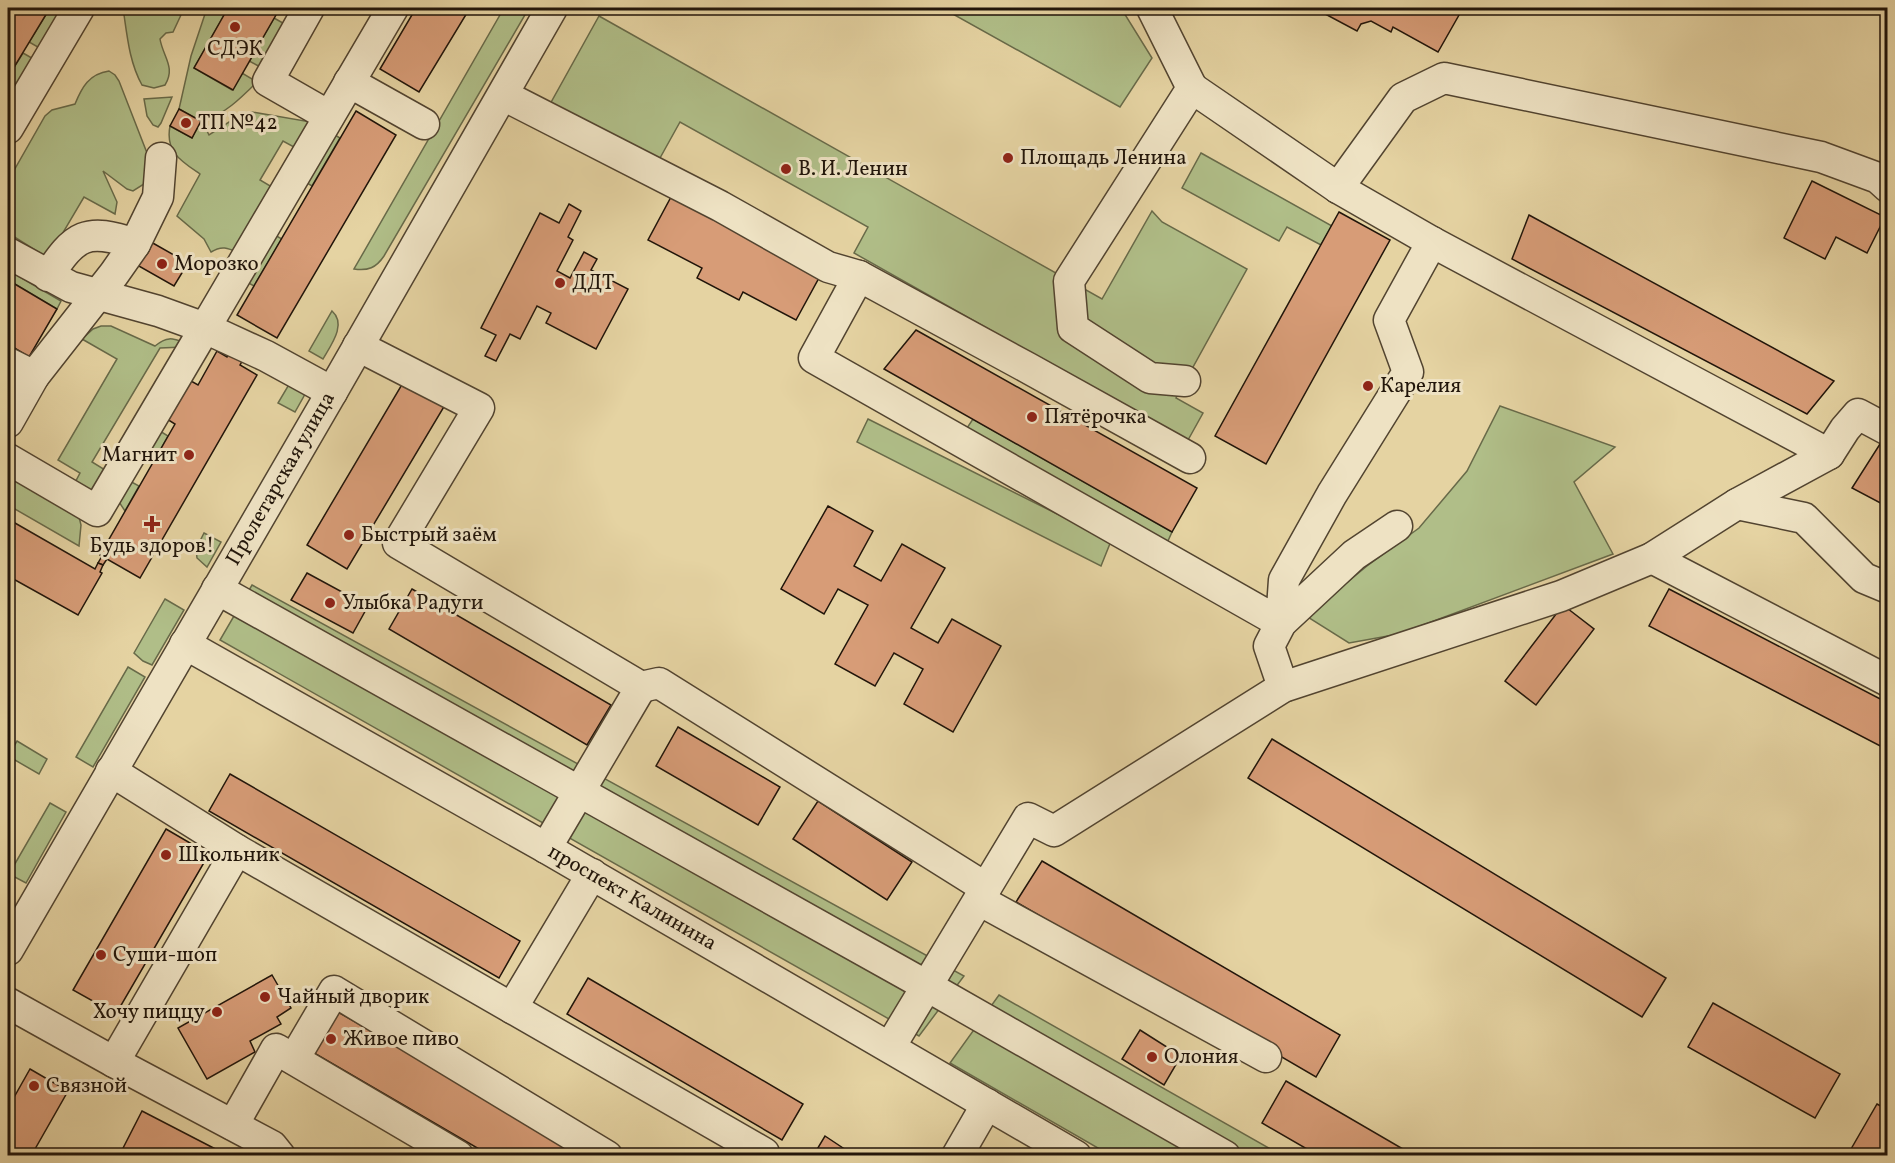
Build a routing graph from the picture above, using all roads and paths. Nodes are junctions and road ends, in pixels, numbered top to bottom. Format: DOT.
graph roads {
  1 [pos="79,8"];
  2 [pos="309,8"];
  3 [pos="393,8"];
  4 [pos="552,8"];
  5 [pos="1152,8"];
  6 [pos="349,82"];
  7 [pos="1192,88"];
  8 [pos="503,95"];
  9 [pos="329,116"];
  10 [pos="424,124"];
  11 [pos="8,128"];
  12 [pos="161,158"];
  13 [pos="1887,187"];
  14 [pos="1338,188"];
  15 [pos="1432,242"];
  16 [pos="135,244"];
  17 [pos="8,253"];
  18 [pos="48,276"];
  19 [pos="859,276"];
  20 [pos="98,295"];
  21 [pos="205,328"];
  22 [pos="358,346"];
  23 [pos="20,369"];
  24 [pos="1185,381"];
  25 [pos="332,392"];
  26 [pos="8,421"];
  27 [pos="1887,429"];
  28 [pos="1829,454"];
  29 [pos="1190,458"];
  30 [pos="8,459"];
  31 [pos="1737,504"];
  32 [pos="1397,526"];
  33 [pos="1652,558"];
  34 [pos="1887,588"];
  35 [pos="217,589"];
  36 [pos="1281,622"];
  37 [pos="185,644"];
  38 [pos="1887,681"];
  39 [pos="641,687"];
  40 [pos="1283,687"];
  41 [pos="111,771"];
  42 [pos="579,791"];
  43 [pos="546,848"];
  44 [pos="237,850"];
  45 [pos="592,874"];
  46 [pos="982,894"];
  47 [pos="18,908"];
  48 [pos="8,950"];
  49 [pos="927,986"];
  50 [pos="8,1003"];
  51 [pos="512,1008"];
  52 [pos="890,1047"];
  53 [pos="1266,1057"];
  54 [pos="294,1059"];
  55 [pos="114,1062"];
  56 [pos="987,1104"];
  57 [pos="233,1125"];
  58 [pos="280,1155"];
  59 [pos="458,1155"];
  60 [pos="607,1155"];
  61 [pos="762,1155"];
  62 [pos="957,1155"];
  63 [pos="1076,1155"];
  64 [pos="1226,1155"];
  1 -- 11 [label="street"];
  2 -- 9 [label="street"];
  3 -- 6 [label="street"];
  4 -- 8 [label="street, Пролетарская улица"];
  5 -- 7 [label="street"];
  6 -- 9 [label="street"];
  6 -- 10 [label="street"];
  7 -- 14 [label="street"];
  7 -- 24 [label="street"];
  8 -- 19 [label="street"];
  8 -- 22 [label="street, Пролетарская улица"];
  9 -- 21 [label="street"];
  12 -- 16 [label="street"];
  13 -- 14 [label="street"];
  14 -- 15 [label="street"];
  15 -- 28 [label="street"];
  15 -- 36 [label="street"];
  16 -- 18 [label="street"];
  16 -- 20 [label="street"];
  17 -- 18 [label="street"];
  18 -- 20 [label="street"];
  19 -- 29 [label="street"];
  19 -- 36 [label="street"];
  20 -- 21 [label="street"];
  20 -- 23 [label="street"];
  21 -- 25 [label="street"];
  21 -- 30 [label="street"];
  22 -- 25 [label="street, Пролетарская улица"];
  22 -- 39 [label="street"];
  23 -- 26 [label="street"];
  25 -- 35 [label="street, Пролетарская улица"];
  27 -- 28 [label="street"];
  28 -- 31 [label="street"];
  31 -- 33 [label="street"];
  31 -- 34 [label="street"];
  32 -- 36 [label="street"];
  33 -- 38 [label="street"];
  33 -- 40 [label="street"];
  35 -- 37 [label="street, Пролетарская улица"];
  35 -- 42 [label="street"];
  36 -- 40 [label="street"];
  37 -- 41 [label="street, Пролетарская улица"];
  37 -- 43 [label="street, проспект Калинина"];
  39 -- 42 [label="street"];
  39 -- 46 [label="street"];
  40 -- 46 [label="street"];
  41 -- 44 [label="street"];
  41 -- 47 [label="street, Пролетарская улица"];
  42 -- 43 [label="street"];
  42 -- 49 [label="street"];
  43 -- 45 [label="street, проспект Калинина"];
  44 -- 51 [label="street"];
  44 -- 55 [label="street"];
  45 -- 51 [label="street"];
  45 -- 52 [label="street, проспект Калинина"];
  46 -- 49 [label="street"];
  46 -- 53 [label="street"];
  47 -- 48 [label="street, Пролетарская улица"];
  49 -- 52 [label="street"];
  49 -- 64 [label="street"];
  50 -- 55 [label="street"];
  51 -- 61 [label="street"];
  52 -- 56 [label="street, проспект Калинина"];
  54 -- 57 [label="street"];
  54 -- 59 [label="street"];
  54 -- 60 [label="street"];
  55 -- 57 [label="street"];
  56 -- 62 [label="street"];
  56 -- 63 [label="street, проспект Калинина"];
  57 -- 58 [label="street"];
}
